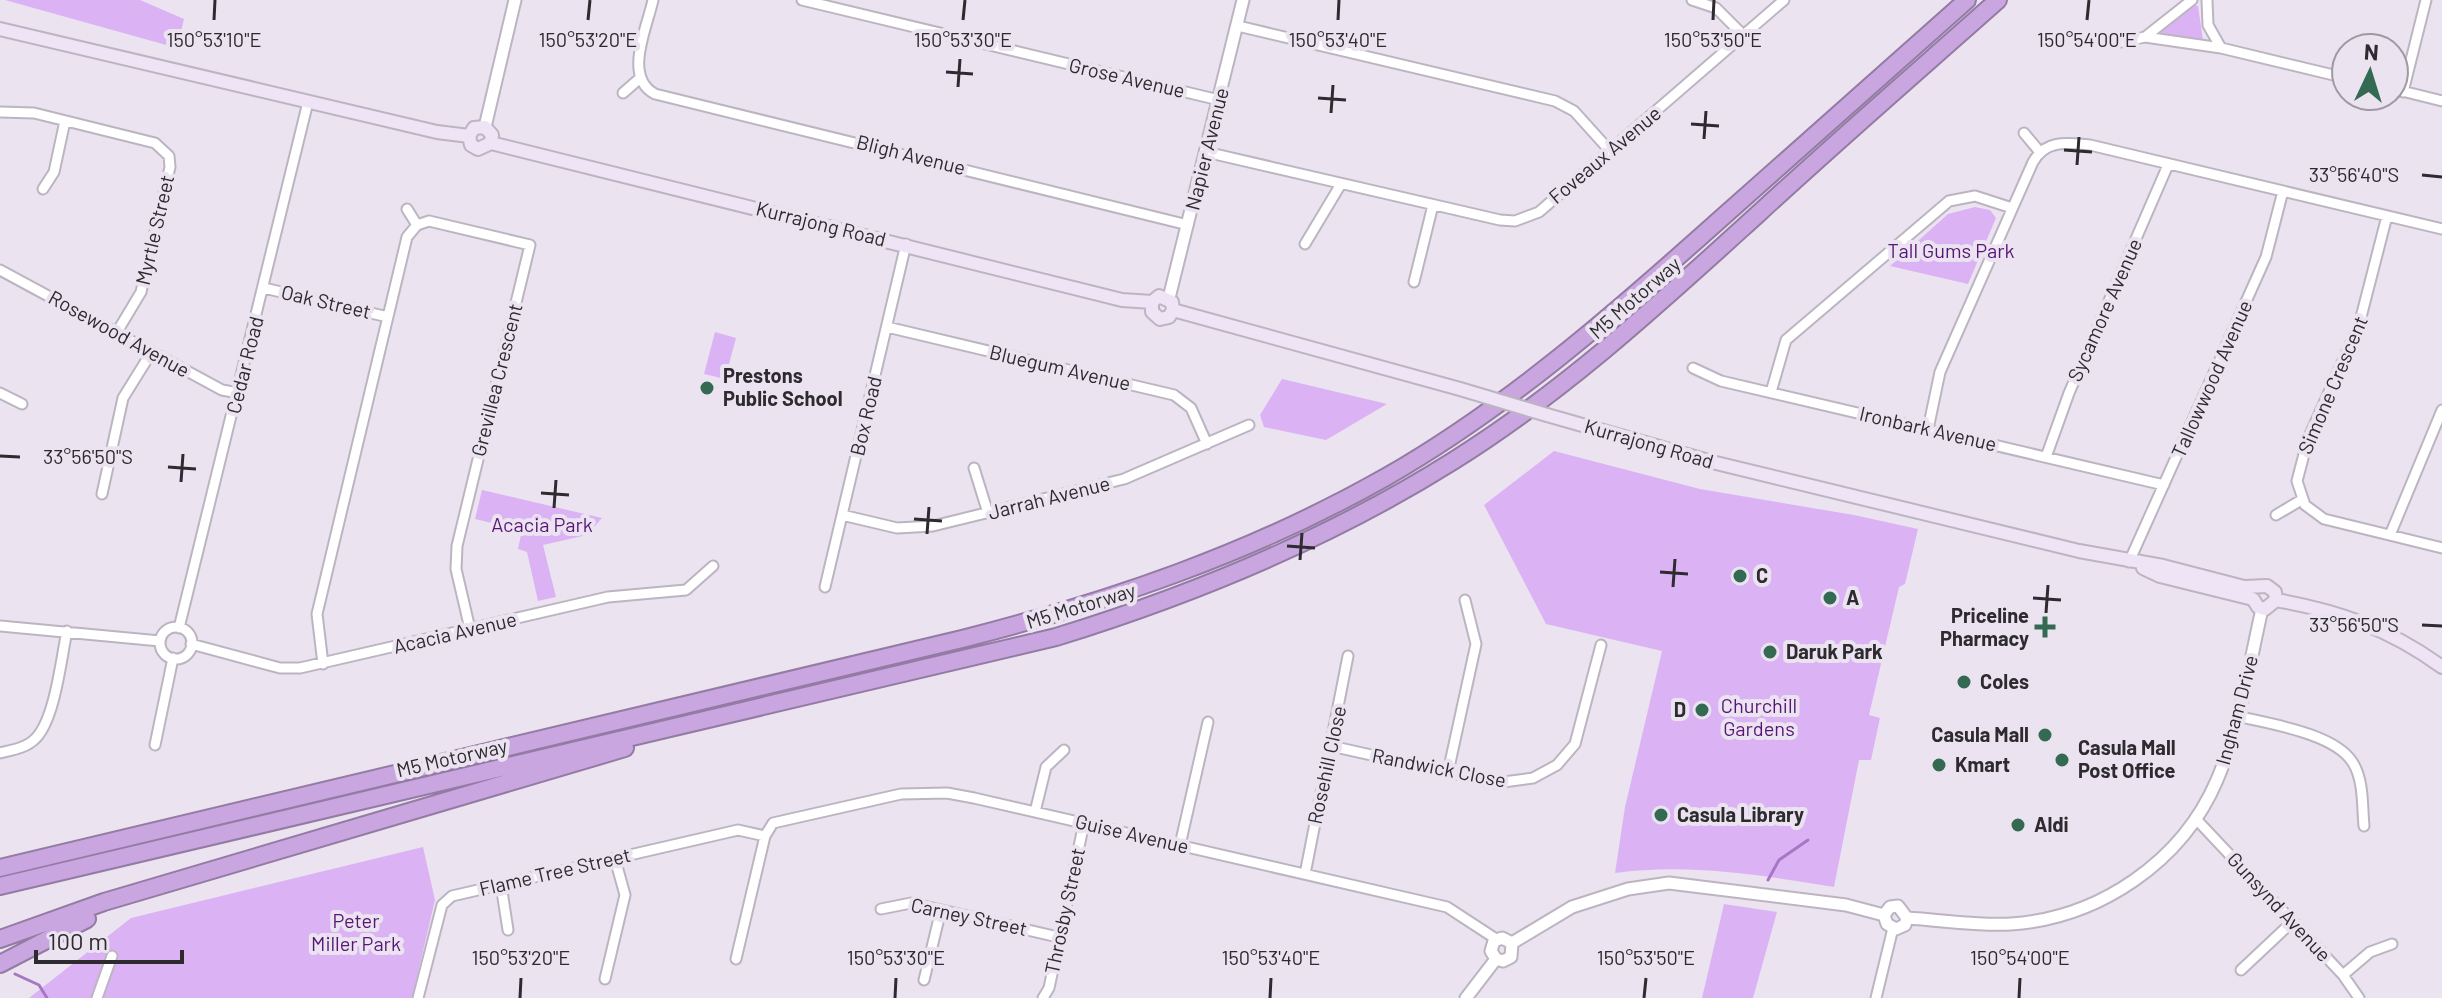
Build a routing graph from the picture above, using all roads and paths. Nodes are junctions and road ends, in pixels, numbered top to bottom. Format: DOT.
graph roads {
  1 [pos="515,0"];
  2 [pos="653,0"];
  3 [pos="802,0"];
  4 [pos="1243,0"];
  5 [pos="1692,0"];
  6 [pos="1784,0"];
  7 [pos="1967,0"];
  8 [pos="1998,0"];
  9 [pos="2192,0"];
  10 [pos="2207,0"];
  11 [pos="2426,0"];
  12 [pos="1238,26"];
  13 [pos="0,29"];
  14 [pos="1744,36"];
  15 [pos="2145,37"];
  16 [pos="2122,42"];
  17 [pos="2221,48"];
  18 [pos="2410,51"];
  19 [pos="2330,74"];
  20 [pos="639,79"];
  21 [pos="623,93"];
  22 [pos="2410,93"];
  23 [pos="1219,100"];
  24 [pos="2442,101"];
  25 [pos="308,102"];
  26 [pos="0,112"];
  27 [pos="65,121"];
  28 [pos="485,127"];
  29 [pos="2024,133"];
  30 [pos="469,136"];
  31 [pos="491,143"];
  32 [pos="2039,151"];
  33 [pos="1206,152"];
  34 [pos="1611,152"];
  35 [pos="2168,165"];
  36 [pos="1341,184"];
  37 [pos="43,189"];
  38 [pos="2283,191"];
  39 [pos="1433,205"];
  40 [pos="2012,208"];
  41 [pos="407,209"];
  42 [pos="2387,216"];
  43 [pos="417,225"];
  44 [pos="1188,225"];
  45 [pos="2442,229"];
  46 [pos="906,244"];
  47 [pos="1305,244"];
  48 [pos="0,270"];
  49 [pos="1414,282"];
  50 [pos="264,288"];
  51 [pos="1152,302"];
  52 [pos="1171,304"];
  53 [pos="388,317"];
  54 [pos="887,327"];
  55 [pos="117,332"];
  56 [pos="151,353"];
  57 [pos="1693,368"];
  58 [pos="1771,392"];
  59 [pos="0,393"];
  60 [pos="239,393"];
  61 [pos="22,404"];
  62 [pos="2442,410"];
  63 [pos="1249,425"];
  64 [pos="1928,429"];
  65 [pos="2430,437"];
  66 [pos="2442,441"];
  67 [pos="1207,444"];
  68 [pos="2046,457"];
  69 [pos="974,468"];
  70 [pos="2164,485"];
  71 [pos="102,494"];
  72 [pos="2303,499"];
  73 [pos="988,513"];
  74 [pos="842,515"];
  75 [pos="2276,515"];
  76 [pos="2390,535"];
  77 [pos="2442,548"];
  78 [pos="2129,562"];
  79 [pos="713,566"];
  80 [pos="825,587"];
  81 [pos="2257,599"];
  82 [pos="1465,600"];
  83 [pos="2276,600"];
  84 [pos="0,626"];
  85 [pos="179,628"];
  86 [pos="470,629"];
  87 [pos="67,631"];
  88 [pos="160,641"];
  89 [pos="191,644"];
  90 [pos="2409,644"];
  91 [pos="1601,645"];
  92 [pos="1348,656"];
  93 [pos="173,658"];
  94 [pos="323,664"];
  95 [pos="2442,667"];
  96 [pos="2442,674"];
  97 [pos="839,689"];
  98 [pos="2237,716"];
  99 [pos="1208,722"];
  100 [pos="155,745"];
  101 [pos="1331,746"];
  102 [pos="1064,750"];
  103 [pos="0,753"];
  104 [pos="1448,772"];
  105 [pos="1035,812"];
  106 [pos="403,813"];
  107 [pos="2196,819"];
  108 [pos="1084,823"];
  109 [pos="2364,826"];
  110 [pos="765,836"];
  111 [pos="1180,845"];
  112 [pos="615,859"];
  113 [pos="1,867"];
  114 [pos="1305,874"];
  115 [pos="501,885"];
  116 [pos="0,886"];
  117 [pos="881,909"];
  118 [pos="941,910"];
  119 [pos="1884,915"];
  120 [pos="1907,918"];
  121 [pos="2291,923"];
  122 [pos="1893,928"];
  123 [pos="508,930"];
  124 [pos="1058,937"];
  125 [pos="0,939"];
  126 [pos="1496,939"];
  127 [pos="1512,943"];
  128 [pos="2392,944"];
  129 [pos="112,956"];
  130 [pos="736,959"];
  131 [pos="1496,959"];
  132 [pos="0,964"];
  133 [pos="2241,970"];
  134 [pos="2343,975"];
  135 [pos="605,979"];
  136 [pos="924,980"];
  137 [pos="97,998"];
  138 [pos="418,998"];
  139 [pos="1043,998"];
  140 [pos="1466,998"];
  141 [pos="1876,998"];
  142 [pos="2359,998"];
  1 -- 28 [label="street"];
  2 -- 20 [label="street"];
  3 -- 23 [label="street, Grose Avenue"];
  4 -- 12 [label="street, Napier Avenue"];
  5 -- 14 [label="street"];
  6 -- 14 [label="street, Foveaux Avenue"];
  7 -- 113 [label="highway, M5 Motorway"];
  8 -- 97 [label="highway, M5 Motorway"];
  9 -- 15 [label="street"];
  10 -- 17 [label="street"];
  11 -- 18 [label="street"];
  12 -- 23 [label="street, Napier Avenue"];
  12 -- 34 [label="street"];
  13 -- 25 [label="main road"];
  14 -- 34 [label="street, Foveaux Avenue"];
  15 -- 16 [label="street"];
  15 -- 17 [label="street"];
  17 -- 19 [label="street"];
  20 -- 21 [label="street"];
  20 -- 44 [label="street, Bligh Avenue"];
  22 -- 24 [label="street"];
  23 -- 33 [label="street, Napier Avenue"];
  25 -- 30 [label="main road"];
  25 -- 50 [label="street, Cedar Road"];
  26 -- 27 [label="street, Myrtle Street"];
  27 -- 37 [label="street"];
  27 -- 55 [label="street, Myrtle Street"];
  28 -- 30 [label="main road"];
  28 -- 31 [label="main road"];
  29 -- 32 [label="street"];
  30 -- 31 [label="main road"];
  31 -- 46 [label="main road, Kurrajong Road"];
  32 -- 35 [label="street"];
  32 -- 40 [label="street"];
  33 -- 36 [label="street, Foveaux Avenue"];
  33 -- 44 [label="street, Napier Avenue"];
  34 -- 39 [label="street, Foveaux Avenue"];
  35 -- 38 [label="street"];
  35 -- 68 [label="street, Sycamore Avenue"];
  36 -- 39 [label="street, Foveaux Avenue"];
  36 -- 47 [label="street"];
  38 -- 42 [label="street"];
  38 -- 70 [label="street, Tallowwood Avenue"];
  39 -- 49 [label="street"];
  40 -- 58 [label="street"];
  40 -- 64 [label="street"];
  41 -- 43 [label="street"];
  42 -- 45 [label="street"];
  42 -- 72 [label="street, Simone Crescent"];
  43 -- 53 [label="street"];
  43 -- 86 [label="street, Grevillea Crescent"];
  44 -- 52 [label="street, Napier Avenue"];
  46 -- 51 [label="main road, Kurrajong Road"];
  46 -- 54 [label="street, Box Road"];
  48 -- 55 [label="street, Rosewood Avenue"];
  50 -- 53 [label="street, Oak Street"];
  50 -- 60 [label="street, Cedar Road"];
  51 -- 52 [label="main road"];
  51 -- 52 [label="main road"];
  52 -- 78 [label="main road, Kurrajong Road, bridge"];
  53 -- 94 [label="street"];
  54 -- 67 [label="street, Bluegum Avenue"];
  54 -- 74 [label="street, Box Road"];
  55 -- 56 [label="street, Rosewood Avenue"];
  56 -- 60 [label="street, Rosewood Avenue"];
  56 -- 71 [label="street"];
  57 -- 58 [label="street, Ironbark Avenue"];
  58 -- 64 [label="street, Ironbark Avenue"];
  59 -- 61 [label="street"];
  60 -- 85 [label="street, Cedar Road"];
  62 -- 65 [label="street"];
  63 -- 67 [label="street, Jarrah Avenue"];
  64 -- 68 [label="street, Ironbark Avenue"];
  65 -- 66 [label="street"];
  65 -- 76 [label="street"];
  67 -- 73 [label="street, Jarrah Avenue"];
  68 -- 70 [label="street, Ironbark Avenue"];
  69 -- 73 [label="street"];
  70 -- 78 [label="street, Tallowwood Avenue"];
  72 -- 75 [label="street"];
  72 -- 76 [label="street"];
  73 -- 74 [label="street, Jarrah Avenue"];
  74 -- 80 [label="street, Box Road"];
  76 -- 77 [label="street"];
  78 -- 81 [label="main road, Kurrajong Road"];
  79 -- 86 [label="street, Acacia Avenue"];
  81 -- 83 [label="main road"];
  81 -- 83 [label="main road, Kurrajong Road"];
  81 -- 98 [label="street, Ingham Drive"];
  82 -- 104 [label="street"];
  83 -- 90 [label="main road"];
  84 -- 87 [label="street"];
  85 -- 88 [label="street"];
  85 -- 89 [label="street"];
  86 -- 94 [label="street, Acacia Avenue"];
  87 -- 88 [label="street"];
  87 -- 103 [label="street"];
  88 -- 93 [label="street"];
  89 -- 93 [label="street"];
  89 -- 94 [label="street, Acacia Avenue"];
  90 -- 95 [label="main road"];
  90 -- 96 [label="main road"];
  91 -- 104 [label="street, Randwick Close"];
  92 -- 101 [label="street, Rosehill Close"];
  93 -- 100 [label="street"];
  97 -- 106 [label="highway"];
  97 -- 116 [label="highway, M5 Motorway"];
  98 -- 107 [label="street, Ingham Drive"];
  98 -- 109 [label="street"];
  99 -- 111 [label="street"];
  101 -- 104 [label="street, Randwick Close"];
  101 -- 114 [label="street, Rosehill Close"];
  102 -- 105 [label="street"];
  105 -- 108 [label="street, Guise Avenue"];
  105 -- 110 [label="street, Guise Avenue"];
  106 -- 125 [label="highway"];
  106 -- 132 [label="highway"];
  107 -- 120 [label="street, Ingham Drive"];
  107 -- 121 [label="street, Gunsynd Avenue"];
  108 -- 111 [label="street, Guise Avenue"];
  108 -- 124 [label="street, Throsby Street"];
  110 -- 112 [label="street, Flame Tree Street"];
  110 -- 130 [label="street"];
  111 -- 114 [label="street, Guise Avenue"];
  112 -- 115 [label="street, Flame Tree Street"];
  112 -- 135 [label="street"];
  114 -- 126 [label="street, Guise Avenue"];
  115 -- 123 [label="street"];
  115 -- 138 [label="street, Flame Tree Street"];
  117 -- 118 [label="street, Carney Street"];
  118 -- 124 [label="street, Carney Street"];
  118 -- 136 [label="street"];
  119 -- 120 [label="street"];
  119 -- 122 [label="street"];
  119 -- 127 [label="street"];
  120 -- 122 [label="street"];
  121 -- 133 [label="street"];
  121 -- 134 [label="street, Gunsynd Avenue"];
  122 -- 141 [label="street"];
  124 -- 139 [label="street, Throsby Street"];
  126 -- 127 [label="street"];
  126 -- 131 [label="street"];
  127 -- 131 [label="street"];
  128 -- 134 [label="street"];
  129 -- 137 [label="street"];
  131 -- 140 [label="street"];
  134 -- 142 [label="street, Gunsynd Avenue"];
}
